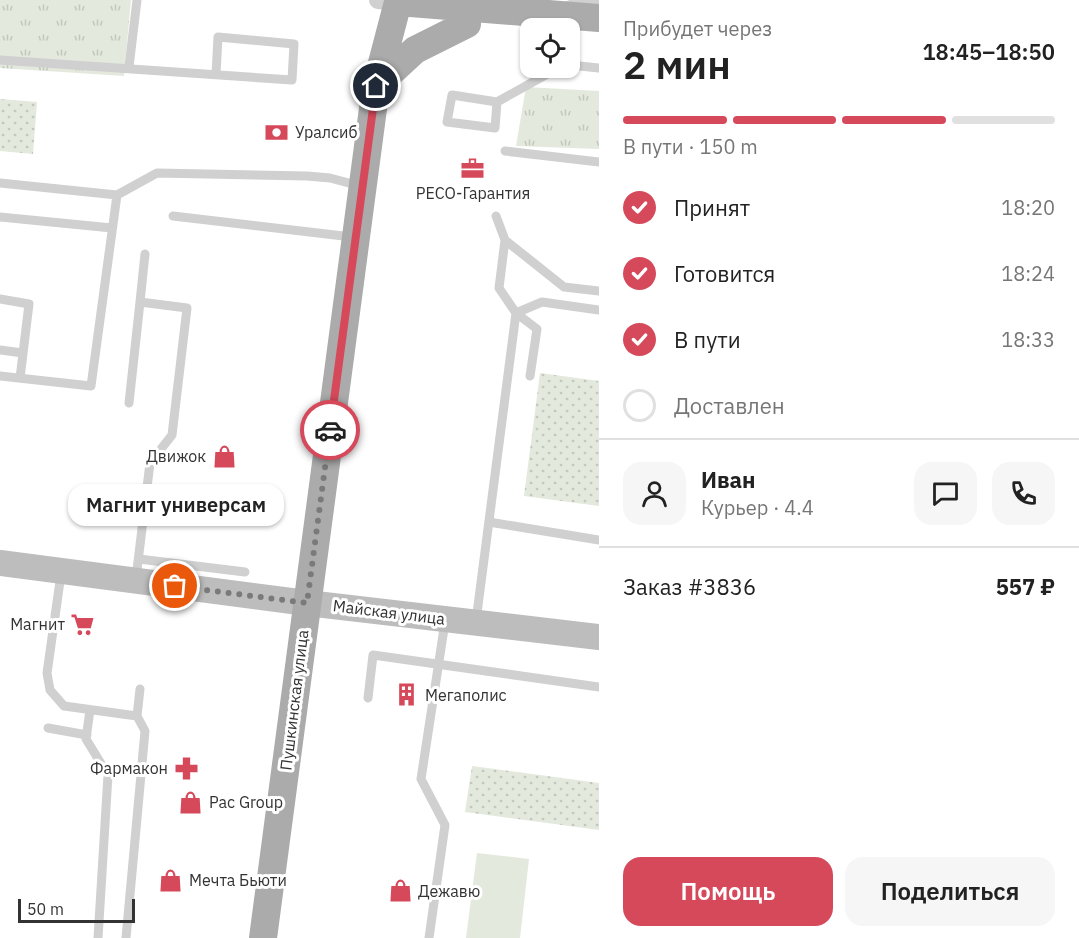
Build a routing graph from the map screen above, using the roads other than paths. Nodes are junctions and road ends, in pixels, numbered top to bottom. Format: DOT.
graph roads {
  1 [pos="137,0"];
  2 [pos="595,0"];
  3 [pos="392,1"];
  4 [pos="464,11"];
  5 [pos="565,18"];
  6 [pos="599,18"];
  7 [pos="520,21"];
  8 [pos="580,21"];
  9 [pos="580,31"];
  10 [pos="599,35"];
  11 [pos="0,60"];
  12 [pos="580,66"];
  13 [pos="129,67"];
  14 [pos="599,68"];
  15 [pos="216,74"];
  16 [pos="540,78"];
  17 [pos="376,86"];
  18 [pos="497,102"];
  19 [pos="506,151"];
  20 [pos="599,162"];
  21 [pos="0,183"];
  22 [pos="362,187"];
  23 [pos="117,195"];
  24 [pos="173,216"];
  25 [pos="496,216"];
  26 [pos="0,217"];
  27 [pos="112,228"];
  28 [pos="355,238"];
  29 [pos="505,240"];
  30 [pos="145,254"];
  31 [pos="599,291"];
  32 [pos="0,299"];
  33 [pos="140,302"];
  34 [pos="599,310"];
  35 [pos="516,313"];
  36 [pos="0,350"];
  37 [pos="23,353"];
  38 [pos="0,376"];
  39 [pos="530,376"];
  40 [pos="20,378"];
  41 [pos="129,402"];
  42 [pos="489,522"];
  43 [pos="599,540"];
  44 [pos="0,563"];
  45 [pos="138,570"];
  46 [pos="62,572"];
  47 [pos="245,572"];
  48 [pos="196,577"];
  49 [pos="307,603"];
  50 [pos="445,619"];
  51 [pos="476,623"];
  52 [pos="599,637"];
  53 [pos="438,664"];
  54 [pos="599,687"];
  55 [pos="140,689"];
  56 [pos="368,698"];
  57 [pos="90,710"];
  58 [pos="137,716"];
  59 [pos="48,728"];
  60 [pos="87,735"];
  61 [pos="98,938"];
  62 [pos="126,938"];
  63 [pos="263,938"];
  64 [pos="429,938"];
  1 -- 13 [label="lane"];
  2 -- 5 [label="street"];
  3 -- 4 [label="main road"];
  3 -- 17 [label="main road, Пушкинская улица"];
  4 -- 7 [label="main road"];
  4 -- 17 [label="main road"];
  6 -- 8 [label="main road"];
  9 -- 10 [label="main road"];
  11 -- 13 [label="lane"];
  12 -- 14 [label="lane"];
  13 -- 15 [label="lane"];
  15 -- 15 [label="lane"];
  16 -- 18 [label="lane"];
  17 -- 22 [label="main road, Пушкинская улица"];
  18 -- 18 [label="lane"];
  19 -- 20 [label="lane"];
  21 -- 23 [label="lane"];
  22 -- 23 [label="lane"];
  22 -- 28 [label="main road, Пушкинская улица"];
  23 -- 27 [label="lane"];
  24 -- 28 [label="lane"];
  25 -- 29 [label="lane"];
  26 -- 27 [label="lane"];
  27 -- 40 [label="lane"];
  28 -- 49 [label="main road, Пушкинская улица"];
  29 -- 31 [label="lane"];
  29 -- 35 [label="lane"];
  30 -- 33 [label="lane"];
  32 -- 37 [label="lane"];
  33 -- 41 [label="lane"];
  33 -- 45 [label="lane"];
  34 -- 35 [label="lane"];
  35 -- 39 [label="lane"];
  35 -- 42 [label="lane"];
  36 -- 37 [label="lane"];
  37 -- 40 [label="lane"];
  38 -- 40 [label="lane"];
  42 -- 43 [label="lane"];
  42 -- 51 [label="lane"];
  44 -- 46 [label="street, Майская улица"];
  45 -- 46 [label="street, Майская улица"];
  45 -- 48 [label="street, Майская улица"];
  46 -- 57 [label="lane"];
  47 -- 48 [label="lane"];
  48 -- 49 [label="street, Майская улица"];
  49 -- 50 [label="street, Майская улица"];
  49 -- 63 [label="main road, Пушкинская улица"];
  50 -- 51 [label="street, Майская улица"];
  50 -- 53 [label="lane"];
  51 -- 52 [label="street, Майская улица"];
  53 -- 54 [label="lane"];
  53 -- 56 [label="lane"];
  53 -- 64 [label="lane"];
  55 -- 58 [label="lane"];
  57 -- 58 [label="lane"];
  57 -- 60 [label="lane"];
  58 -- 62 [label="lane"];
  59 -- 60 [label="lane"];
  60 -- 61 [label="lane"];
}
